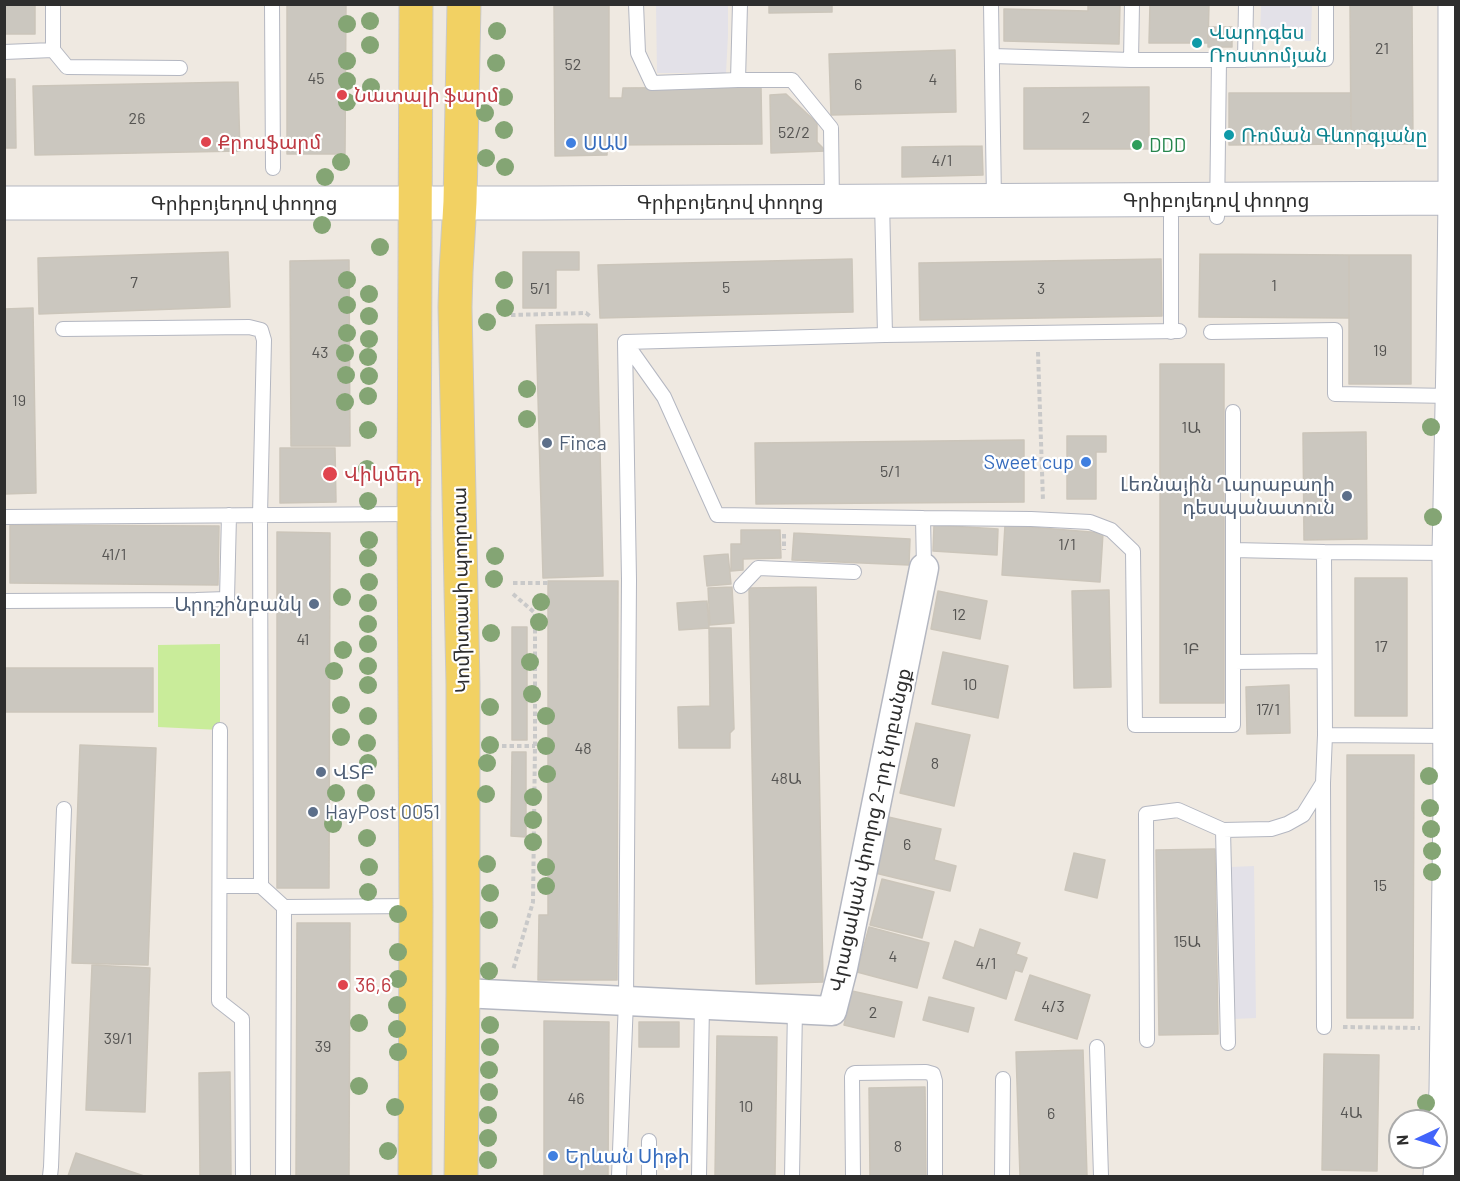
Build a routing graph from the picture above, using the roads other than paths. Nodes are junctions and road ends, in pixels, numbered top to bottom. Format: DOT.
graph roads {
  1 [pos="53,4"];
  2 [pos="272,4"];
  3 [pos="416,4"];
  4 [pos="464,4"];
  5 [pos="636,4"];
  6 [pos="740,4"];
  7 [pos="991,4"];
  8 [pos="1132,4"];
  9 [pos="1246,4"];
  10 [pos="1326,4"];
  11 [pos="1455,4"];
  12 [pos="53,50"];
  13 [pos="4,52"];
  14 [pos="992,56"];
  15 [pos="1131,60"];
  16 [pos="1219,60"];
  17 [pos="1245,60"];
  18 [pos="180,68"];
  19 [pos="738,80"];
  20 [pos="273,168"];
  21 [pos="994,201"];
  22 [pos="832,202"];
  23 [pos="4,203"];
  24 [pos="1455,207"];
  25 [pos="1217,208"];
  26 [pos="882,210"];
  27 [pos="416,211"];
  28 [pos="460,211"];
  29 [pos="1172,217"];
  30 [pos="4,220"];
  31 [pos="63,329"];
  32 [pos="1211,332"];
  33 [pos="885,335"];
  34 [pos="625,342"];
  35 [pos="1452,396"];
  36 [pos="1233,412"];
  37 [pos="414,514"];
  38 [pos="230,515"];
  39 [pos="260,515"];
  40 [pos="4,517"];
  41 [pos="922,518"];
  42 [pos="1233,550"];
  43 [pos="1324,552"];
  44 [pos="1449,554"];
  45 [pos="924,568"];
  46 [pos="854,572"];
  47 [pos="741,586"];
  48 [pos="4,601"];
  49 [pos="1324,661"];
  50 [pos="1234,662"];
  51 [pos="220,730"];
  52 [pos="1325,735"];
  53 [pos="1450,736"];
  54 [pos="1323,783"];
  55 [pos="64,809"];
  56 [pos="1222,830"];
  57 [pos="261,885"];
  58 [pos="220,886"];
  59 [pos="416,906"];
  60 [pos="284,907"];
  61 [pos="463,993"];
  62 [pos="626,1001"];
  63 [pos="702,1005"];
  64 [pos="795,1009"];
  65 [pos="1324,1027"];
  66 [pos="1147,1040"];
  67 [pos="1228,1043"];
  68 [pos="1097,1047"];
  69 [pos="1003,1079"];
  70 [pos="649,1141"];
  71 [pos="50,1176"];
  72 [pos="243,1176"];
  73 [pos="283,1176"];
  74 [pos="415,1176"];
  75 [pos="461,1176"];
  76 [pos="619,1176"];
  77 [pos="649,1176"];
  78 [pos="699,1176"];
  79 [pos="792,1176"];
  80 [pos="853,1176"];
  81 [pos="935,1176"];
  82 [pos="1002,1176"];
  83 [pos="1101,1176"];
  84 [pos="1440,1176"];
  1 -- 12 [label="lane"];
  2 -- 20 [label="lane"];
  3 -- 27 [label="main road"];
  4 -- 28 [label="main road, Կոմիտասի պողոտա"];
  5 -- 19 [label="lane"];
  6 -- 19 [label="lane"];
  7 -- 14 [label="lane"];
  8 -- 15 [label="lane"];
  9 -- 17 [label="lane"];
  10 -- 17 [label="lane"];
  11 -- 24 [label="street"];
  12 -- 13 [label="lane"];
  12 -- 18 [label="lane"];
  14 -- 15 [label="lane"];
  14 -- 21 [label="lane"];
  15 -- 16 [label="lane"];
  16 -- 17 [label="lane"];
  16 -- 25 [label="lane"];
  19 -- 22 [label="lane"];
  21 -- 25 [label="street, Գրիբոյեդով փողոց"];
  21 -- 26 [label="street, Գրիբոյեդով փողոց"];
  22 -- 26 [label="street, Գրիբոյեդով փողոց"];
  22 -- 28 [label="street, Գրիբոյեդով փողոց"];
  23 -- 27 [label="street, Գրիբոյեդով փողոց"];
  24 -- 25 [label="street, Գրիբոյեդով փողոց"];
  24 -- 35 [label="street"];
  25 -- 29 [label="street, Գրիբոյեդով փողոց"];
  26 -- 28 [label="street, Գրիբոյեդով փողոց"];
  26 -- 29 [label="street, Գրիբոյեդով փողոց"];
  26 -- 33 [label="lane"];
  27 -- 28 [label="street, Գրիբոյեդով փողոց"];
  27 -- 30 [label="street, Գրիբոյեդով փողոց"];
  27 -- 37 [label="main road"];
  28 -- 61 [label="main road, Կոմիտասի պողոտա"];
  29 -- 33 [label="lane"];
  31 -- 39 [label="lane"];
  32 -- 35 [label="lane"];
  33 -- 34 [label="lane"];
  34 -- 41 [label="lane"];
  34 -- 62 [label="lane"];
  35 -- 44 [label="street"];
  36 -- 42 [label="lane"];
  37 -- 39 [label="lane"];
  37 -- 59 [label="main road"];
  38 -- 39 [label="lane"];
  38 -- 40 [label="lane"];
  38 -- 48 [label="lane"];
  39 -- 57 [label="lane"];
  41 -- 45 [label="lane"];
  41 -- 50 [label="lane"];
  42 -- 43 [label="lane"];
  42 -- 50 [label="lane"];
  43 -- 44 [label="lane"];
  43 -- 49 [label="lane"];
  44 -- 53 [label="street"];
  45 -- 64 [label="street, Վրացական փողոց 2-րդ նրբանցք"];
  46 -- 47 [label="lane"];
  49 -- 50 [label="lane"];
  49 -- 52 [label="lane"];
  51 -- 58 [label="lane"];
  52 -- 53 [label="lane"];
  52 -- 54 [label="lane"];
  53 -- 84 [label="street"];
  54 -- 56 [label="lane"];
  54 -- 65 [label="lane"];
  55 -- 71 [label="lane"];
  56 -- 66 [label="lane"];
  56 -- 67 [label="lane"];
  57 -- 58 [label="lane"];
  57 -- 60 [label="lane"];
  58 -- 72 [label="lane"];
  59 -- 60 [label="lane"];
  59 -- 74 [label="main road"];
  60 -- 73 [label="lane"];
  61 -- 62 [label="street, Վրացական փողոց 2-րդ նրբանցք"];
  61 -- 75 [label="main road, Կոմիտասի պողոտա"];
  62 -- 63 [label="street, Վրացական փողոց 2-րդ նրբանցք"];
  62 -- 76 [label="lane"];
  63 -- 64 [label="street, Վրացական փողոց 2-րդ նրբանցք"];
  63 -- 78 [label="lane"];
  64 -- 79 [label="lane"];
  68 -- 83 [label="lane"];
  69 -- 82 [label="lane"];
  70 -- 77 [label="lane"];
  80 -- 81 [label="lane"];
}
